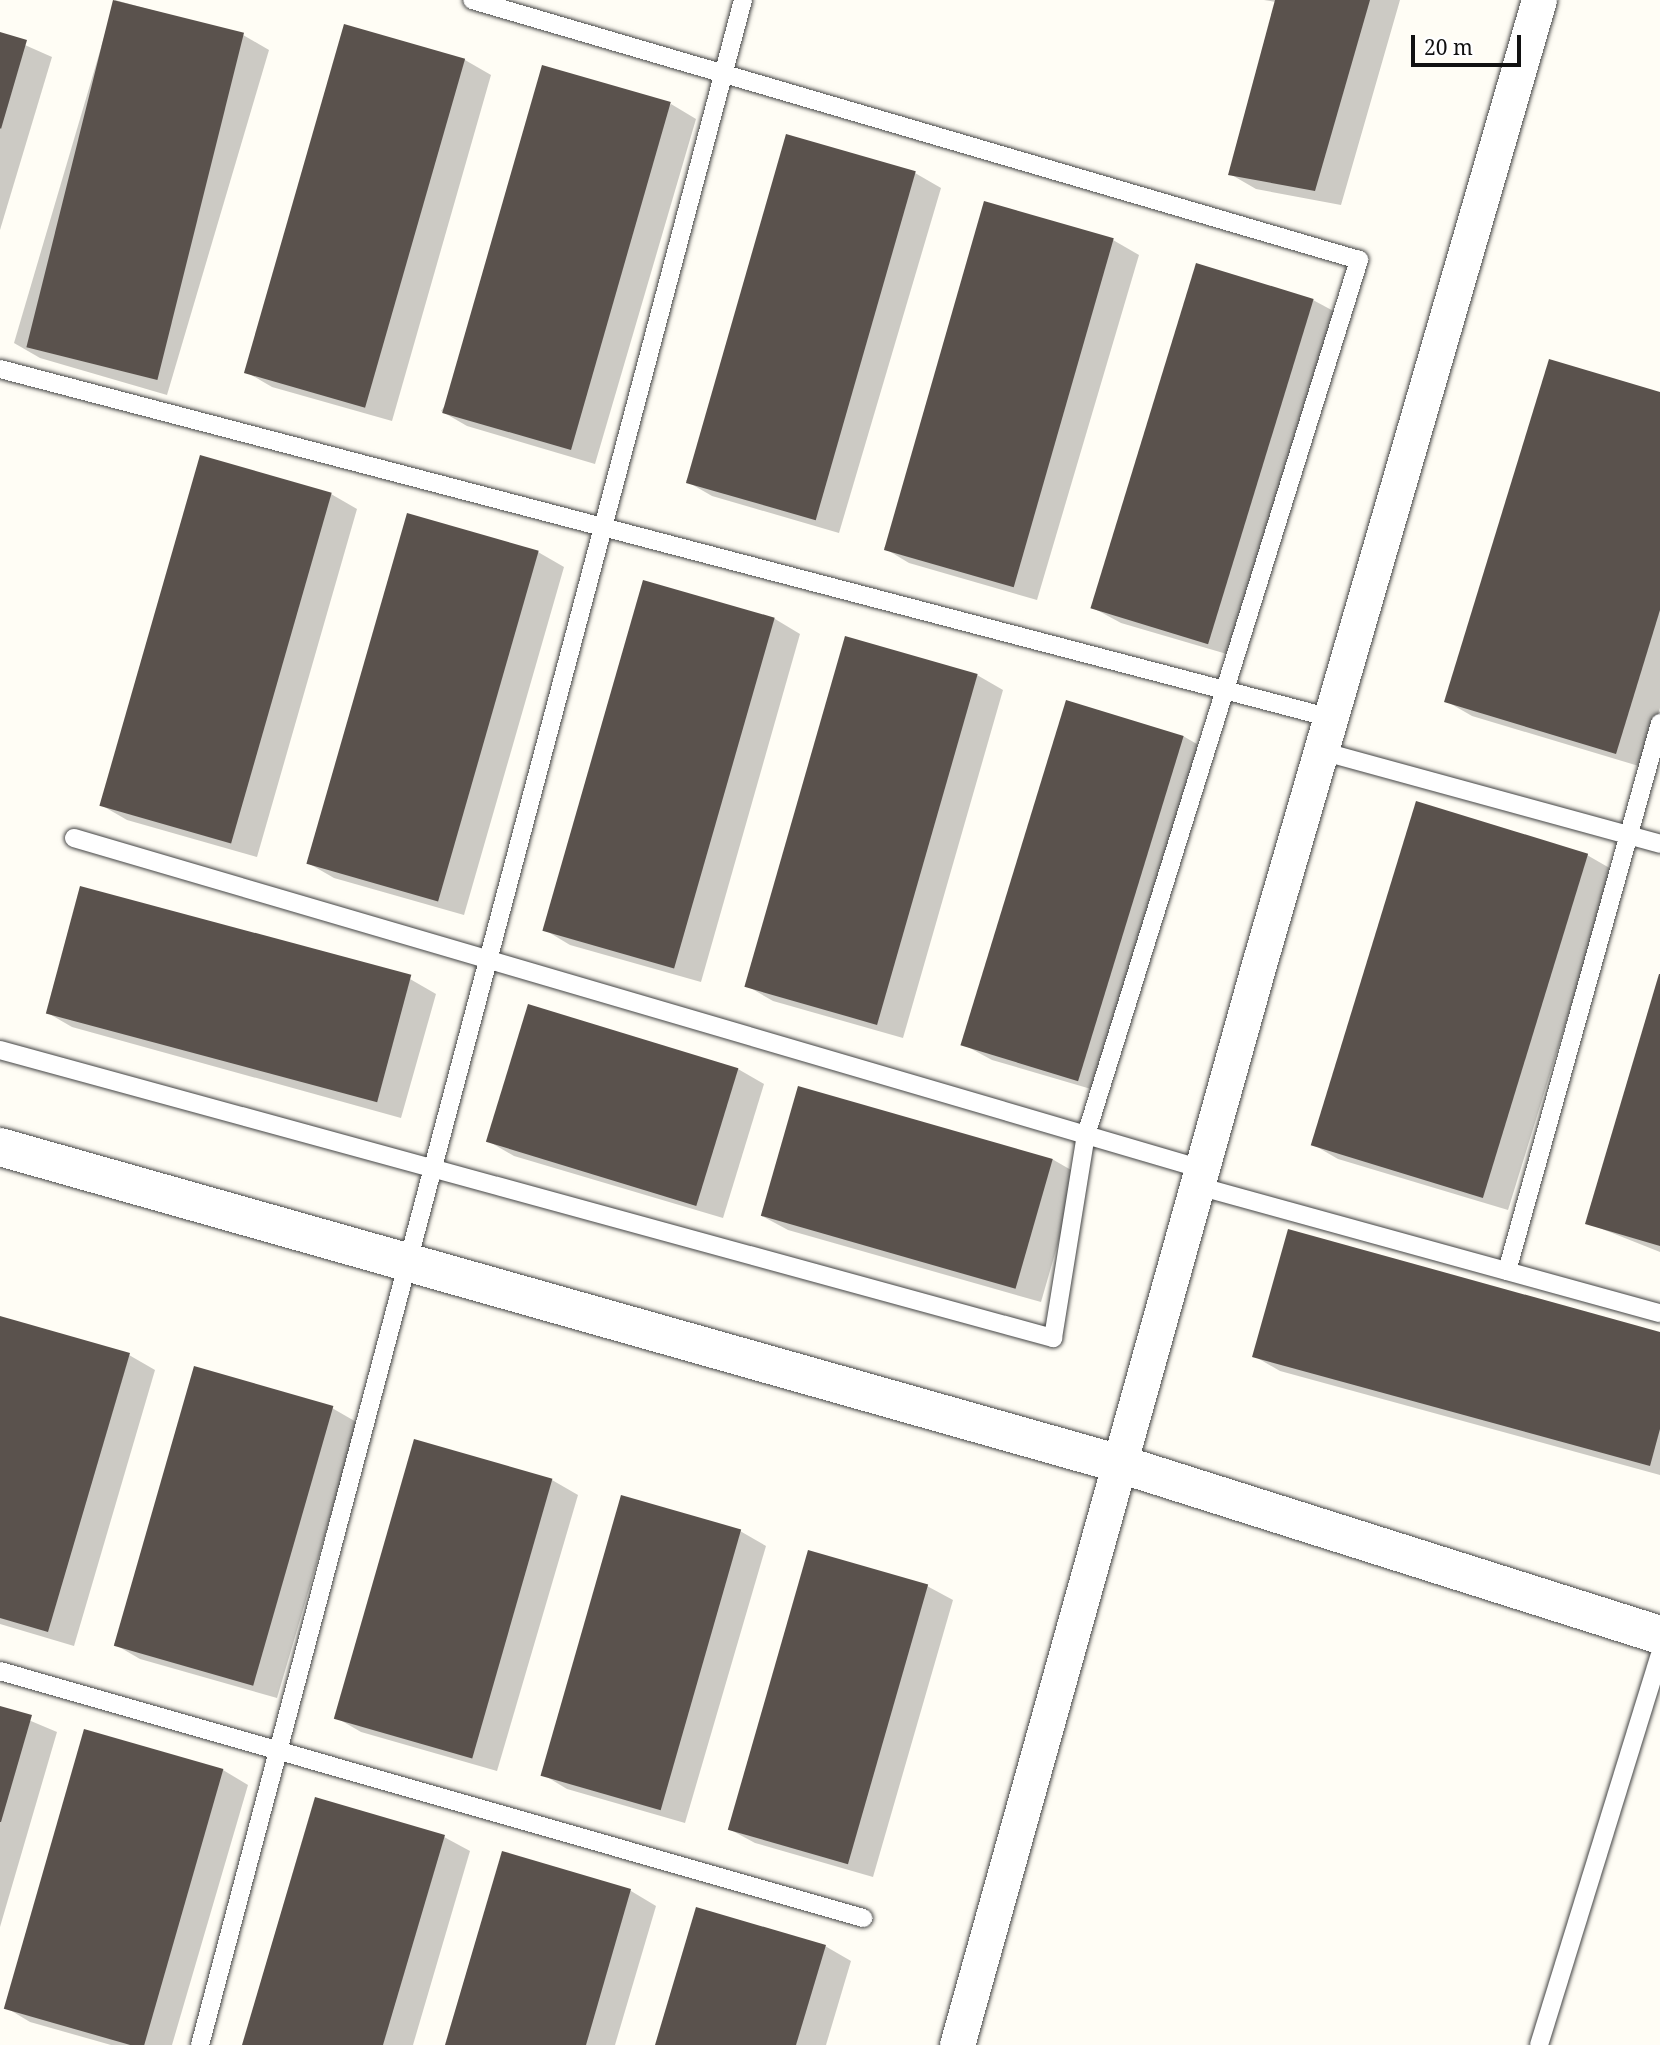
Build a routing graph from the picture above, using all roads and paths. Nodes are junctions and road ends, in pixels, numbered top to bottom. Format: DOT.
graph roads {
  1 [pos="471,0"];
  2 [pos="743,0"];
  3 [pos="1539,0"];
  4 [pos="724,74"];
  5 [pos="0,369"];
  6 [pos="604,527"];
  7 [pos="1226,691"];
  8 [pos="1331,718"];
  9 [pos="1660,723"];
  10 [pos="1321,751"];
  11 [pos="1628,835"];
  12 [pos="74,838"];
  13 [pos="1660,844"];
  14 [pos="489,960"];
  15 [pos="0,1050"];
  16 [pos="1086,1135"];
  17 [pos="0,1147"];
  18 [pos="434,1167"];
  19 [pos="1200,1177"];
  20 [pos="408,1262"];
  21 [pos="1507,1270"];
  22 [pos="1660,1312"];
  23 [pos="1120,1464"];
  24 [pos="1660,1635"];
  25 [pos="1660,1655"];
  26 [pos="0,1671"];
  27 [pos="278,1750"];
  28 [pos="863,1918"];
  29 [pos="200,2045"];
  30 [pos="957,2045"];
  31 [pos="1539,2045"];
  1 -- 4 [label="lane"];
  2 -- 4 [label="lane"];
  3 -- 8 [label="street"];
  4 -- 6 [label="lane"];
  4 -- 7 [label="lane"];
  5 -- 6 [label="lane"];
  6 -- 7 [label="lane"];
  6 -- 14 [label="lane"];
  7 -- 8 [label="lane"];
  7 -- 16 [label="lane"];
  8 -- 10 [label="street"];
  9 -- 11 [label="lane"];
  10 -- 11 [label="lane"];
  10 -- 19 [label="street"];
  11 -- 13 [label="lane"];
  11 -- 21 [label="lane"];
  12 -- 14 [label="lane"];
  14 -- 16 [label="lane"];
  14 -- 18 [label="lane"];
  15 -- 18 [label="lane"];
  16 -- 18 [label="lane"];
  16 -- 19 [label="lane"];
  17 -- 20 [label="street"];
  18 -- 20 [label="lane"];
  19 -- 21 [label="lane"];
  19 -- 23 [label="street"];
  20 -- 23 [label="street"];
  20 -- 27 [label="lane"];
  21 -- 22 [label="lane"];
  23 -- 24 [label="street"];
  23 -- 30 [label="street"];
  25 -- 31 [label="lane"];
  26 -- 27 [label="lane"];
  27 -- 28 [label="lane"];
  27 -- 29 [label="lane"];
}
